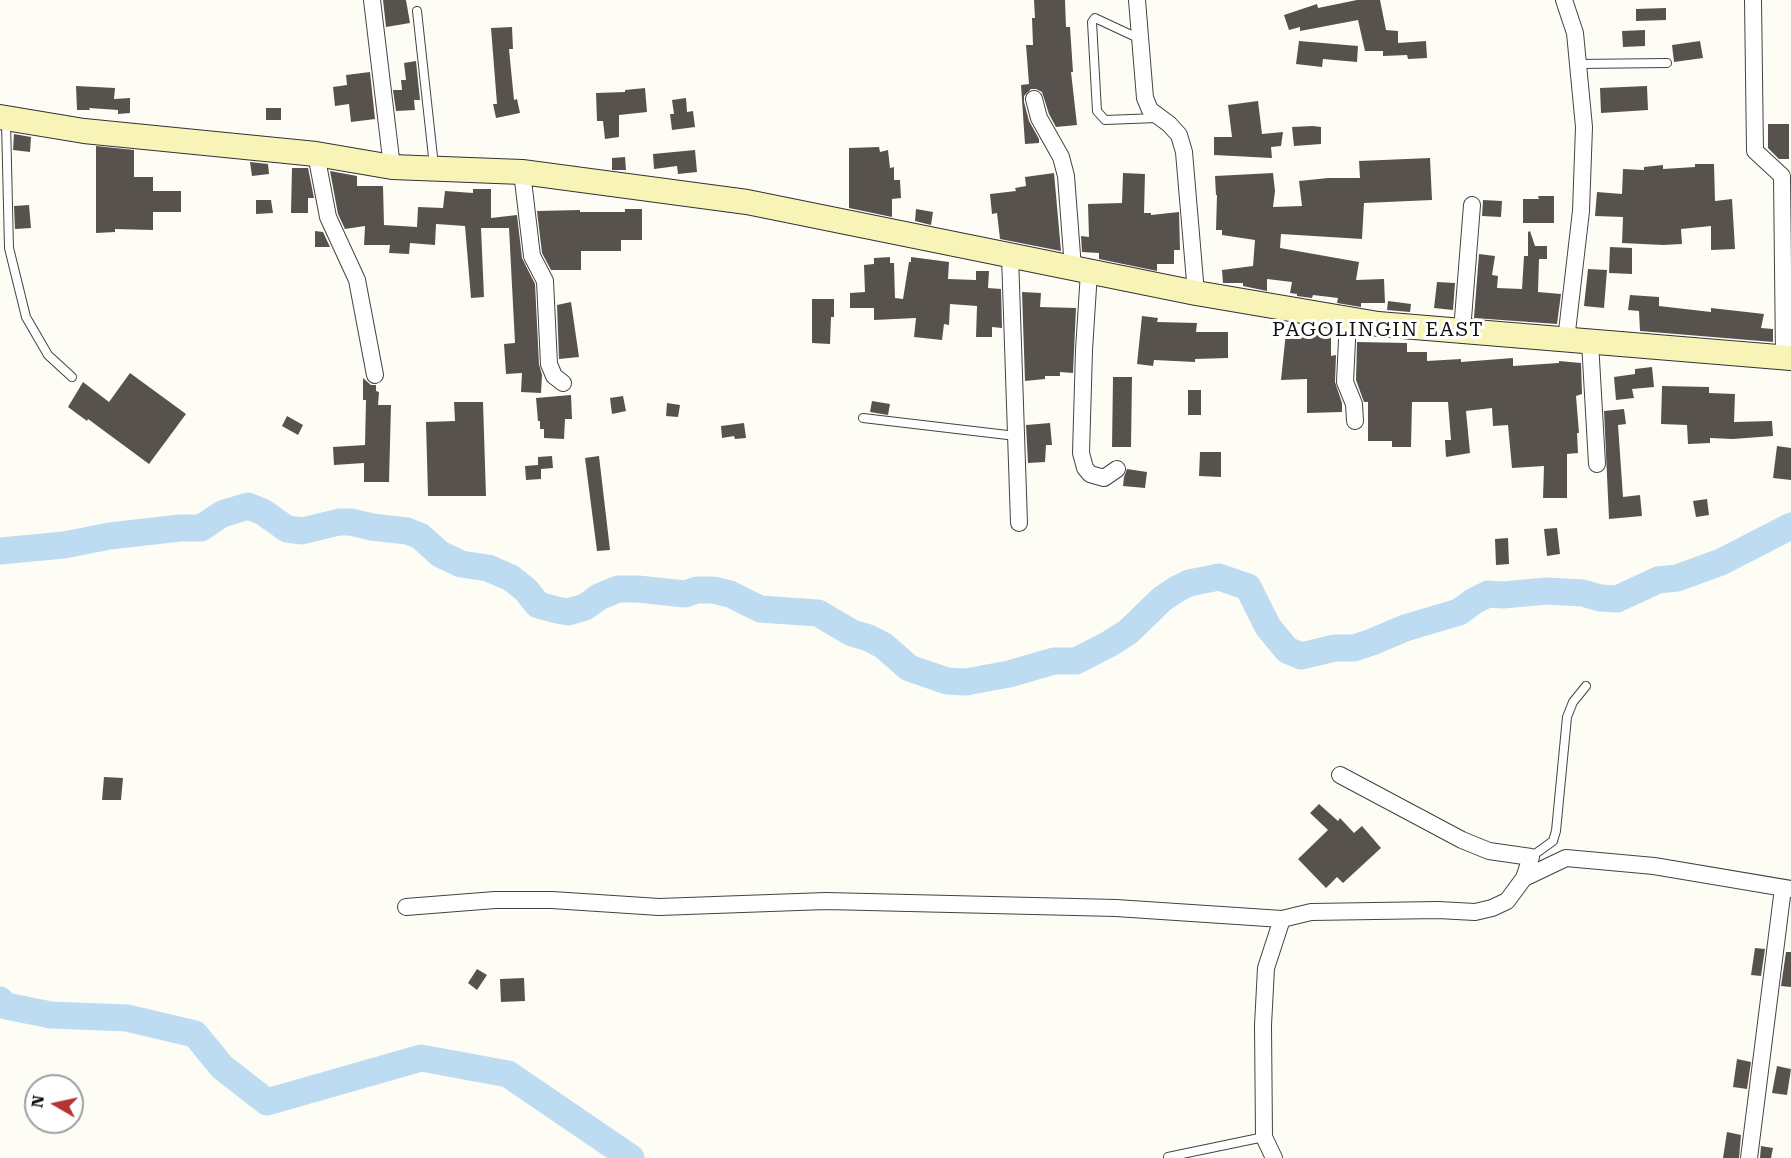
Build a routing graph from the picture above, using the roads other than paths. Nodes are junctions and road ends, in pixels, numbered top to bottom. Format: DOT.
graph roads {
  1 [pos="372,0"];
  2 [pos="1137,0"];
  3 [pos="1564,0"];
  4 [pos="1753,0"];
  5 [pos="417,11"];
  6 [pos="1140,39"];
  7 [pos="1667,63"];
  8 [pos="1578,64"];
  9 [pos="1034,99"];
  10 [pos="3,118"];
  11 [pos="1160,118"];
  12 [pos="316,154"];
  13 [pos="392,166"];
  14 [pos="434,169"];
  15 [pos="522,172"];
  16 [pos="1472,205"];
  17 [pos="1010,256"];
  18 [pos="1081,270"];
  19 [pos="1196,293"];
  20 [pos="1348,319"];
  21 [pos="1462,331"];
  22 [pos="1566,340"];
  23 [pos="1590,342"];
  24 [pos="1787,358"];
  25 [pos="375,375"];
  26 [pos="72,377"];
  27 [pos="563,383"];
  28 [pos="863,418"];
  29 [pos="1355,421"];
  30 [pos="1016,436"];
  31 [pos="1597,464"];
  32 [pos="1117,469"];
  33 [pos="1019,524"];
  34 [pos="1586,686"];
  35 [pos="1340,775"];
  36 [pos="1531,857"];
  37 [pos="1524,878"];
  38 [pos="1787,888"];
  39 [pos="406,907"];
  40 [pos="1282,919"];
  41 [pos="1264,1137"];
  42 [pos="1168,1157"];
  43 [pos="1274,1158"];
  44 [pos="1749,1158"];
  1 -- 13 [label="street"];
  2 -- 6 [label="street"];
  3 -- 8 [label="street"];
  4 -- 24 [label="street"];
  5 -- 14 [label="lane"];
  6 -- 11 [label="street"];
  6 -- 11 [label="lane"];
  7 -- 8 [label="lane"];
  8 -- 22 [label="street"];
  9 -- 18 [label="street"];
  10 -- 12 [label="street"];
  10 -- 26 [label="lane"];
  11 -- 19 [label="street"];
  12 -- 13 [label="street"];
  12 -- 25 [label="street"];
  13 -- 14 [label="street"];
  14 -- 15 [label="street"];
  15 -- 17 [label="street"];
  15 -- 27 [label="street"];
  16 -- 21 [label="street"];
  17 -- 18 [label="street"];
  17 -- 30 [label="street"];
  18 -- 19 [label="street"];
  18 -- 32 [label="street"];
  19 -- 20 [label="street"];
  20 -- 21 [label="street"];
  20 -- 29 [label="street"];
  21 -- 22 [label="street"];
  22 -- 23 [label="street"];
  23 -- 24 [label="street"];
  23 -- 31 [label="street"];
  28 -- 30 [label="lane"];
  30 -- 33 [label="street"];
  34 -- 36 [label="lane"];
  35 -- 36 [label="street"];
  36 -- 37 [label="street"];
  37 -- 38 [label="street"];
  37 -- 40 [label="street"];
  38 -- 44 [label="street"];
  39 -- 40 [label="street"];
  40 -- 41 [label="street"];
  41 -- 42 [label="lane"];
  41 -- 43 [label="street"];
}
